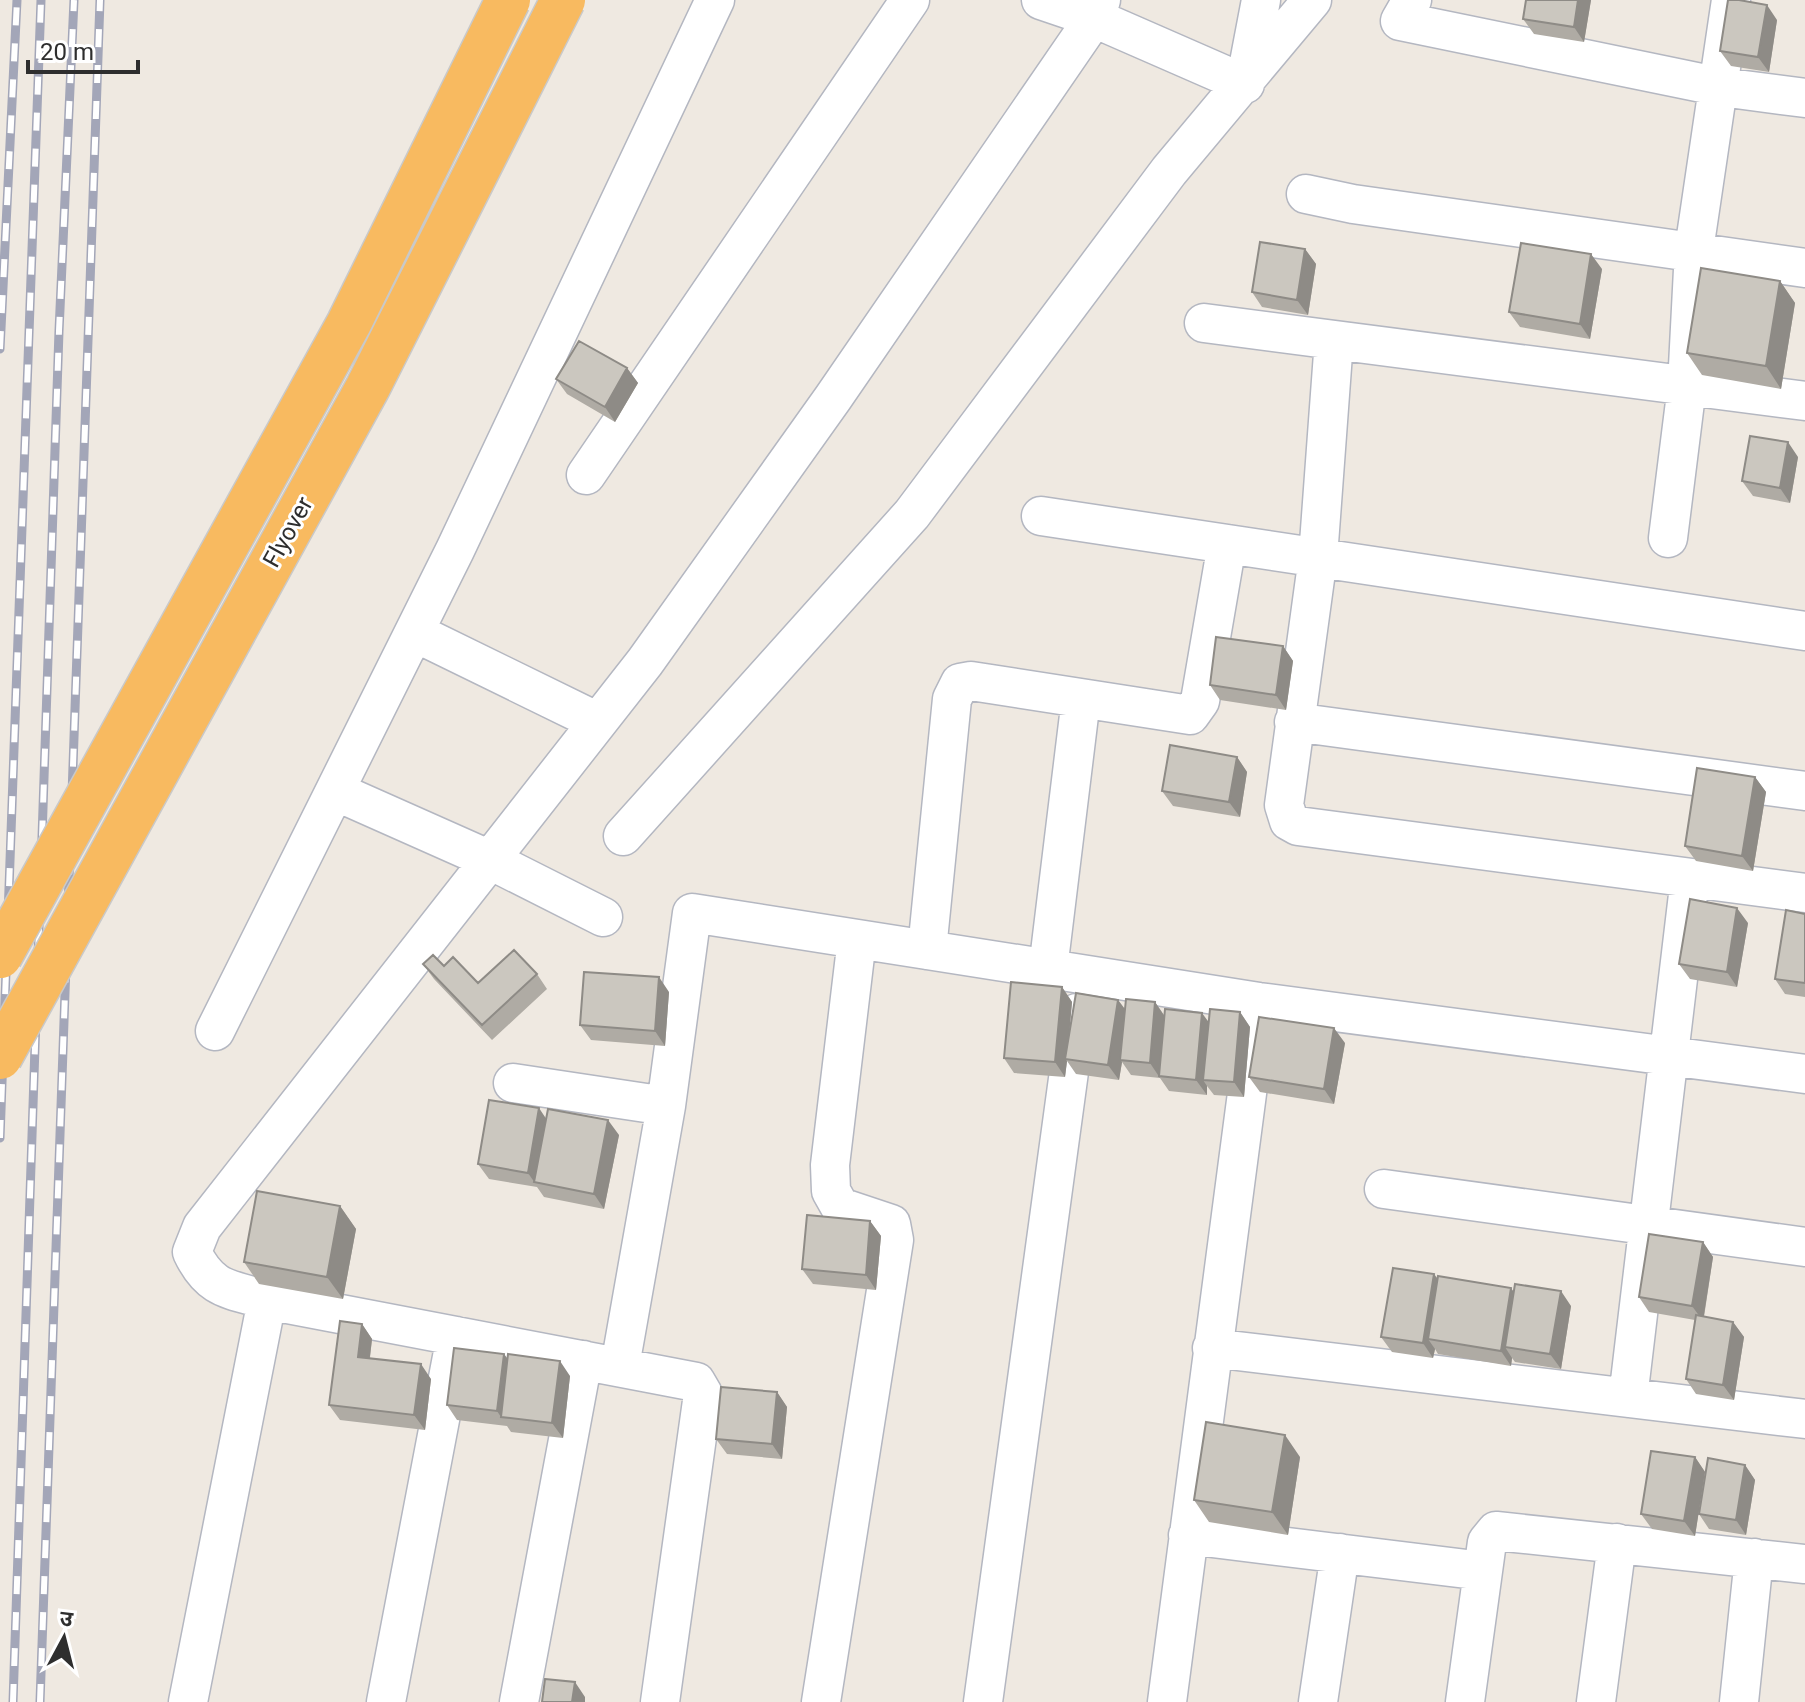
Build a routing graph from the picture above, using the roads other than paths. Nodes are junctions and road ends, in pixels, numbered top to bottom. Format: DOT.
graph roads {
  1 [pos="508,0"];
  2 [pos="563,0"];
  3 [pos="715,0"];
  4 [pos="910,0"];
  5 [pos="1041,0"];
  6 [pos="1261,0"];
  7 [pos="1312,0"];
  8 [pos="1412,0"];
  9 [pos="1731,0"];
  10 [pos="1098,9"];
  11 [pos="1245,84"];
  12 [pos="1721,87"];
  13 [pos="1805,98"];
  14 [pos="1306,194"];
  15 [pos="1694,250"];
  16 [pos="1805,268"];
  17 [pos="1204,323"];
  18 [pos="1334,340"];
  19 [pos="1687,386"];
  20 [pos="1805,401"];
  21 [pos="586,475"];
  22 [pos="1041,516"];
  23 [pos="1668,538"];
  24 [pos="1227,544"];
  25 [pos="1318,557"];
  26 [pos="1805,631"];
  27 [pos="414,632"];
  28 [pos="1081,699"];
  29 [pos="598,722"];
  30 [pos="1294,722"];
  31 [pos="335,791"];
  32 [pos="1805,791"];
  33 [pos="623,836"];
  34 [pos="488,859"];
  35 [pos="1690,878"];
  36 [pos="1805,893"];
  37 [pos="603,917"];
  38 [pos="857,939"];
  39 [pos="927,950"];
  40 [pos="0,956"];
  41 [pos="1065,972"];
  42 [pos="1259,1002"];
  43 [pos="215,1031"];
  44 [pos="1671,1056"];
  45 [pos="0,1057"];
  46 [pos="1805,1074"];
  47 [pos="513,1083"];
  48 [pos="666,1106"];
  49 [pos="1384,1189"];
  50 [pos="1650,1225"];
  51 [pos="1805,1247"];
  52 [pos="267,1300"];
  53 [pos="456,1336"];
  54 [pos="1212,1348"];
  55 [pos="583,1360"];
  56 [pos="620,1366"];
  57 [pos="1628,1398"];
  58 [pos="1805,1419"];
  59 [pos="1188,1535"];
  60 [pos="1617,1543"];
  61 [pos="1340,1553"];
  62 [pos="1754,1558"];
  63 [pos="1805,1564"];
  64 [pos="1483,1571"];
  65 [pos="188,1702"];
  66 [pos="386,1702"];
  67 [pos="519,1702"];
  68 [pos="660,1702"];
  69 [pos="821,1702"];
  70 [pos="983,1702"];
  71 [pos="1167,1702"];
  72 [pos="1318,1702"];
  73 [pos="1465,1702"];
  74 [pos="1596,1702"];
  75 [pos="1739,1702"];
  1 -- 40 [label="highway, Flyover, bridge"];
  2 -- 45 [label="highway, Flyover, bridge"];
  3 -- 27 [label="street"];
  4 -- 21 [label="street"];
  5 -- 10 [label="street"];
  6 -- 11 [label="street"];
  7 -- 11 [label="street"];
  8 -- 12 [label="street"];
  9 -- 12 [label="street"];
  10 -- 11 [label="street"];
  10 -- 29 [label="street"];
  11 -- 33 [label="street"];
  12 -- 13 [label="street"];
  12 -- 15 [label="street"];
  14 -- 15 [label="street"];
  15 -- 16 [label="street"];
  15 -- 19 [label="street"];
  17 -- 18 [label="street"];
  18 -- 19 [label="street"];
  18 -- 25 [label="street"];
  19 -- 20 [label="street"];
  19 -- 23 [label="street"];
  22 -- 24 [label="street"];
  24 -- 25 [label="street"];
  24 -- 28 [label="street"];
  25 -- 26 [label="street"];
  25 -- 30 [label="street"];
  27 -- 29 [label="street"];
  27 -- 31 [label="street"];
  28 -- 39 [label="street"];
  28 -- 41 [label="street"];
  29 -- 34 [label="street"];
  30 -- 32 [label="street"];
  30 -- 35 [label="street"];
  31 -- 34 [label="street"];
  31 -- 43 [label="street"];
  34 -- 37 [label="street"];
  34 -- 52 [label="street"];
  35 -- 36 [label="street"];
  35 -- 44 [label="street"];
  38 -- 39 [label="street"];
  38 -- 48 [label="street"];
  38 -- 69 [label="street"];
  39 -- 41 [label="street"];
  41 -- 42 [label="street"];
  41 -- 70 [label="street"];
  42 -- 44 [label="street"];
  42 -- 54 [label="street"];
  44 -- 46 [label="street"];
  44 -- 50 [label="street"];
  47 -- 48 [label="street"];
  48 -- 56 [label="street"];
  49 -- 50 [label="street"];
  50 -- 51 [label="street"];
  50 -- 57 [label="street"];
  52 -- 53 [label="street"];
  52 -- 65 [label="street"];
  53 -- 55 [label="street"];
  53 -- 66 [label="street"];
  54 -- 57 [label="street"];
  54 -- 59 [label="street"];
  55 -- 56 [label="street"];
  55 -- 67 [label="street"];
  56 -- 68 [label="street"];
  57 -- 58 [label="street"];
  59 -- 61 [label="street"];
  59 -- 71 [label="street"];
  60 -- 62 [label="street"];
  60 -- 64 [label="street"];
  60 -- 74 [label="street"];
  61 -- 64 [label="street"];
  61 -- 72 [label="street"];
  62 -- 63 [label="street"];
  62 -- 75 [label="street"];
  64 -- 73 [label="street"];
}
